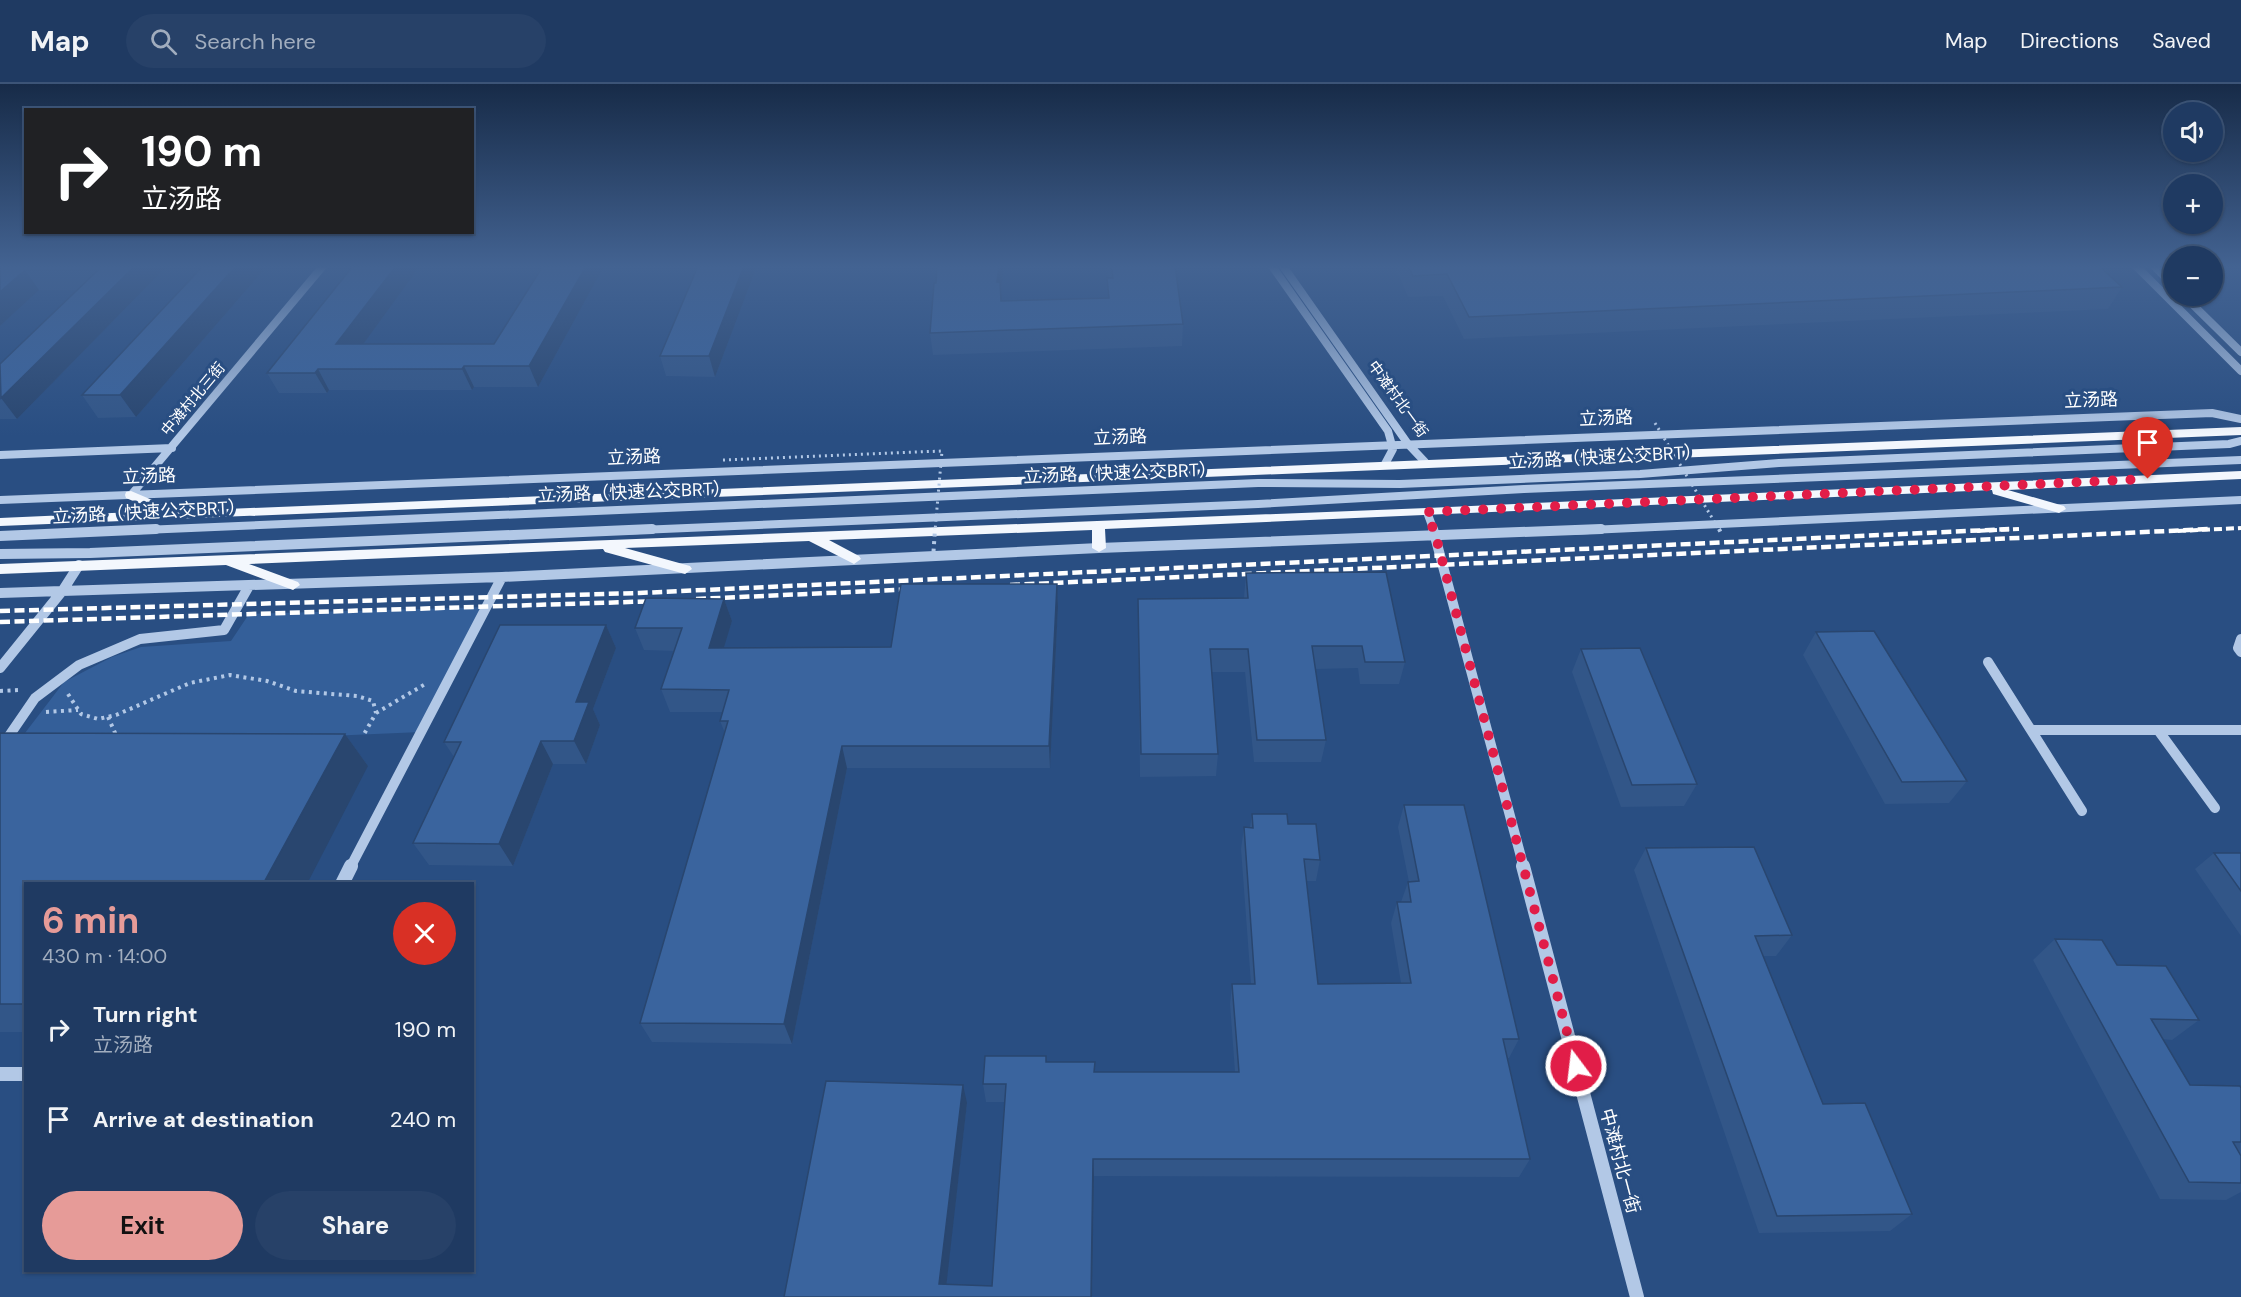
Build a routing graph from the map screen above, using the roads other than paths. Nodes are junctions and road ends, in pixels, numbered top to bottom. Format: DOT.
graph roads {
  1 [pos="276,323"];
  2 [pos="1312,323"];
  3 [pos="1323,323"];
  4 [pos="2193,323"];
  5 [pos="2211,323"];
  6 [pos="2241,352"];
  7 [pos="2241,371"];
  8 [pos="2241,419"];
  9 [pos="2241,431"];
  10 [pos="2241,441"];
  11 [pos="1394,444"];
  12 [pos="1408,444"];
  13 [pos="172,447"];
  14 [pos="0,455"];
  15 [pos="2241,460"];
  16 [pos="1425,462"];
  17 [pos="1385,464"];
  18 [pos="2241,475"];
  19 [pos="1986,488"];
  20 [pos="131,495"];
  21 [pos="0,500"];
  22 [pos="2241,500"];
  23 [pos="2059,509"];
  24 [pos="1427,512"];
  25 [pos="179,516"];
  26 [pos="0,522"];
  27 [pos="1098,525"];
  28 [pos="0,536"];
  29 [pos="812,537"];
  30 [pos="1436,537"];
  31 [pos="592,544"];
  32 [pos="1099,548"];
  33 [pos="0,554"];
  34 [pos="854,559"];
  35 [pos="225,560"];
  36 [pos="79,565"];
  37 [pos="0,569"];
  38 [pos="685,569"];
  39 [pos="502,577"];
  40 [pos="293,585"];
  41 [pos="249,586"];
  42 [pos="63,590"];
  43 [pos="0,593"];
  44 [pos="2241,639"];
  45 [pos="2241,652"];
  46 [pos="1988,662"];
  47 [pos="0,668"];
  48 [pos="2031,730"];
  49 [pos="2158,730"];
  50 [pos="2241,730"];
  51 [pos="0,749"];
  52 [pos="2216,808"];
  53 [pos="2082,811"];
  54 [pos="343,882"];
  55 [pos="0,1074"];
  56 [pos="24,1074"];
  57 [pos="1637,1297"];
  1 -- 13 [label="street, 中滩村北三街"];
  2 -- 11 [label="street, 中滩村北一街"];
  3 -- 12 [label="street, 中滩村北一街"];
  4 -- 7 [label="street"];
  5 -- 6 [label="street"];
  8 -- 12 [label="street, 立汤路"];
  9 -- 16 [label="main road, 立汤路"];
  10 -- 28 [label="street, 立汤路（快速公交BRT）"];
  11 -- 12 [label="street, 立汤路"];
  11 -- 17 [label="street, 中滩村北一街"];
  11 -- 20 [label="street, 立汤路"];
  12 -- 16 [label="street, 中滩村北一街"];
  13 -- 14 [label="street"];
  13 -- 20 [label="street, 中滩村北三街"];
  15 -- 33 [label="street, 立汤路（快速公交BRT）"];
  16 -- 17 [label="main road, 立汤路"];
  17 -- 25 [label="main road, 立汤路"];
  18 -- 19 [label="main road"];
  19 -- 23 [label="main road"];
  19 -- 24 [label="main road"];
  20 -- 21 [label="street, 立汤路"];
  20 -- 25 [label="main road"];
  22 -- 23 [label="street"];
  23 -- 30 [label="street"];
  24 -- 27 [label="main road"];
  24 -- 30 [label="street, 中滩村北一街"];
  25 -- 26 [label="main road, 立汤路"];
  27 -- 29 [label="main road"];
  27 -- 32 [label="main road"];
  29 -- 31 [label="main road"];
  29 -- 34 [label="main road"];
  30 -- 32 [label="street"];
  30 -- 57 [label="street, 中滩村北一街"];
  31 -- 35 [label="main road"];
  31 -- 38 [label="main road"];
  32 -- 34 [label="street"];
  34 -- 38 [label="street"];
  35 -- 36 [label="main road"];
  35 -- 40 [label="main road"];
  36 -- 37 [label="main road"];
  36 -- 42 [label="street"];
  38 -- 39 [label="street"];
  39 -- 40 [label="street"];
  39 -- 54 [label="street"];
  40 -- 41 [label="street"];
  41 -- 42 [label="street"];
  41 -- 51 [label="street"];
  42 -- 43 [label="street"];
  42 -- 47 [label="street"];
  44 -- 45 [label="street"];
  46 -- 48 [label="street"];
  48 -- 49 [label="street"];
  48 -- 53 [label="street"];
  49 -- 50 [label="street"];
  49 -- 52 [label="street"];
  55 -- 56 [label="street"];
}
